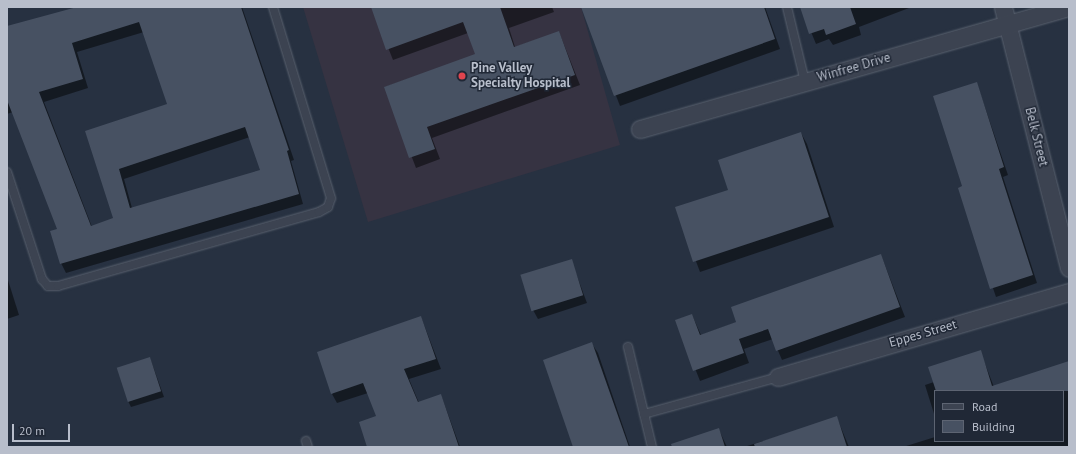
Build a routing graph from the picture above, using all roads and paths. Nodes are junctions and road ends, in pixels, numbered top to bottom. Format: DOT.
graph roads {
  1 [pos="273,7"];
  2 [pos="787,7"];
  3 [pos="1067,7"];
  4 [pos="1005,15"];
  5 [pos="805,82"];
  6 [pos="640,130"];
  7 [pos="7,172"];
  8 [pos="1069,268"];
  9 [pos="1069,292"];
  10 [pos="628,347"];
  11 [pos="778,377"];
  12 [pos="644,414"];
  13 [pos="652,447"];
  1 -- 7 [label="lane"];
  2 -- 5 [label="lane"];
  3 -- 4 [label="street, Winfree Drive"];
  4 -- 5 [label="street, Winfree Drive"];
  4 -- 8 [label="street, Belk Street"];
  5 -- 6 [label="street, Winfree Drive"];
  9 -- 11 [label="street, Eppes Street"];
  10 -- 12 [label="lane"];
  11 -- 12 [label="lane"];
  12 -- 13 [label="lane"];
}
